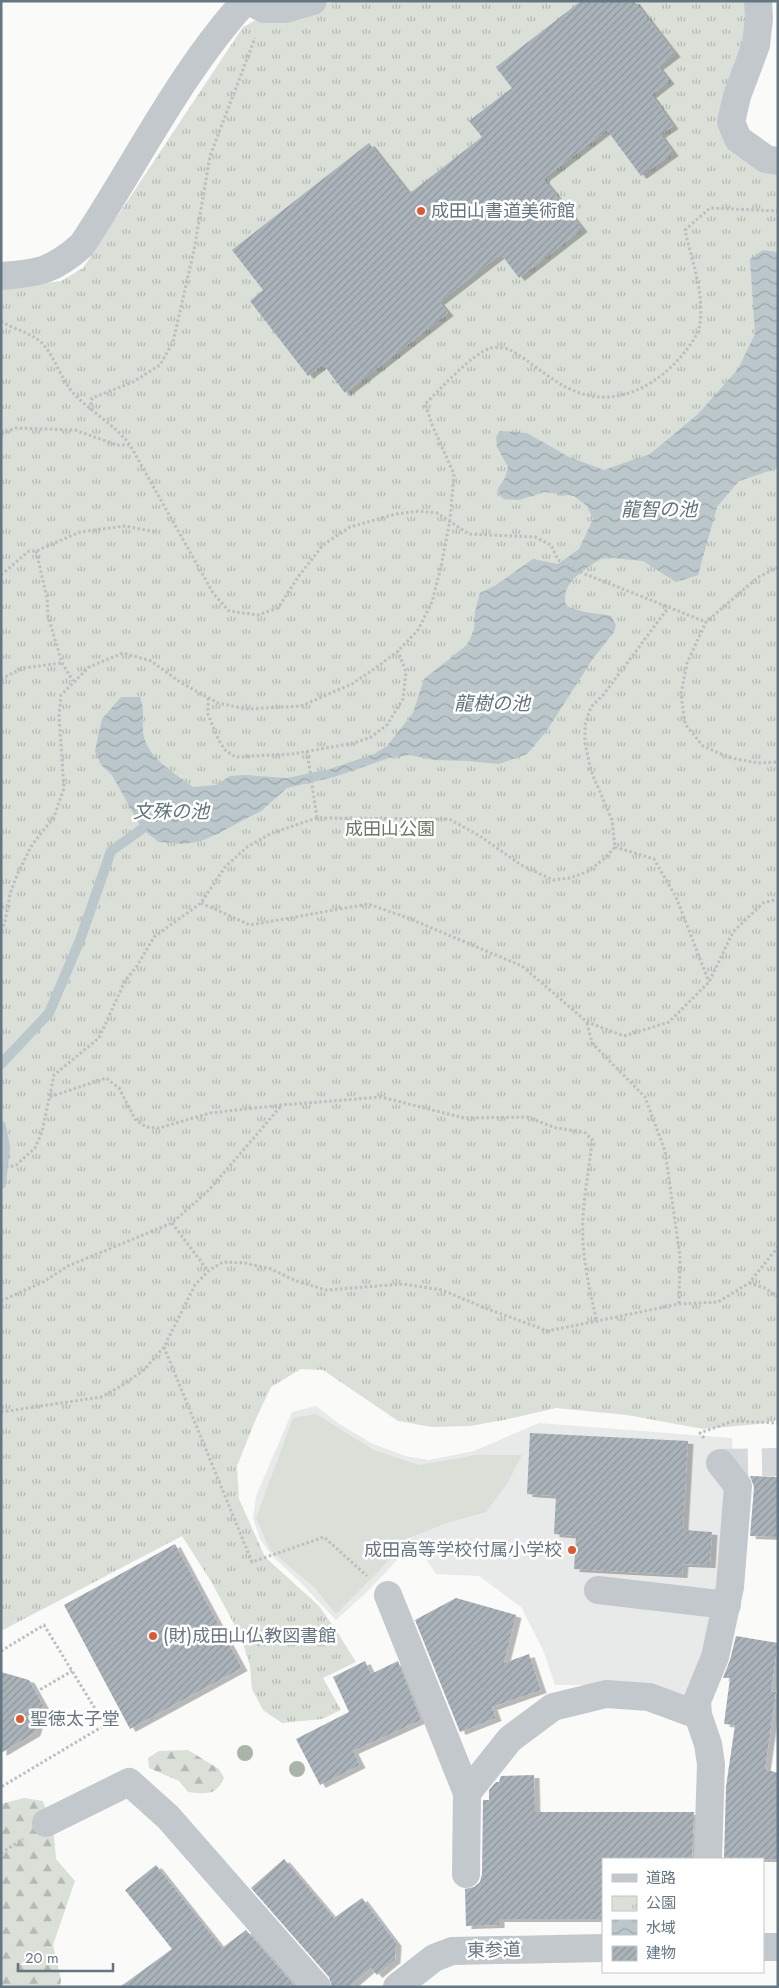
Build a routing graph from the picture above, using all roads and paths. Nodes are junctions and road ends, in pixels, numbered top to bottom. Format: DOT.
graph roads {
  1 [pos="313,1"];
  2 [pos="758,1"];
  3 [pos="252,4"];
  4 [pos="778,162"];
  5 [pos="778,211"];
  6 [pos="1,276"];
  7 [pos="1,320"];
  8 [pos="90,410"];
  9 [pos="1,434"];
  10 [pos="130,445"];
  11 [pos="450,520"];
  12 [pos="156,532"];
  13 [pos="36,551"];
  14 [pos="778,567"];
  15 [pos="1,575"];
  16 [pos="668,608"];
  17 [pos="706,622"];
  18 [pos="398,651"];
  19 [pos="62,663"];
  20 [pos="1,679"];
  21 [pos="73,681"];
  22 [pos="208,698"];
  23 [pos="307,751"];
  24 [pos="778,762"];
  25 [pos="317,818"];
  26 [pos="615,847"];
  27 [pos="778,899"];
  28 [pos="201,903"];
  29 [pos="1,931"];
  30 [pos="709,982"];
  31 [pos="587,1022"];
  32 [pos="50,1097"];
  33 [pos="282,1105"];
  34 [pos="1,1166"];
  35 [pos="172,1224"];
  36 [pos="778,1248"];
  37 [pos="208,1271"];
  38 [pos="749,1283"];
  39 [pos="778,1297"];
  40 [pos="1,1301"];
  41 [pos="679,1304"];
  42 [pos="597,1322"];
  43 [pos="164,1347"];
  44 [pos="1,1412"];
  45 [pos="778,1423"];
  46 [pos="720,1463"];
  47 [pos="598,1590"];
  48 [pos="388,1596"];
  49 [pos="727,1606"];
  50 [pos="1,1651"];
  51 [pos="72,1671"];
  52 [pos="36,1692"];
  53 [pos="698,1715"];
  54 [pos="1,1787"];
  55 [pos="467,1793"];
  56 [pos="46,1823"];
  57 [pos="708,1858"];
  58 [pos="466,1874"];
  59 [pos="764,1947"];
  60 [pos="778,1947"];
  61 [pos="602,1948"];
  62 [pos="317,1987"];
  63 [pos="397,1987"];
  1 -- 3 [label="street"];
  2 -- 4 [label="street"];
  3 -- 6 [label="street"];
  3 -- 8 [label="path"];
  5 -- 11 [label="path"];
  7 -- 8 [label="path"];
  8 -- 10 [label="path"];
  9 -- 10 [label="path"];
  10 -- 11 [label="path"];
  11 -- 16 [label="path"];
  11 -- 18 [label="path"];
  12 -- 13 [label="path"];
  13 -- 15 [label="path"];
  13 -- 19 [label="path"];
  14 -- 17 [label="path"];
  16 -- 17 [label="path"];
  16 -- 26 [label="path"];
  17 -- 24 [label="path"];
  18 -- 22 [label="path"];
  18 -- 23 [label="path"];
  19 -- 20 [label="path"];
  19 -- 21 [label="path"];
  21 -- 22 [label="path"];
  21 -- 29 [label="path"];
  22 -- 23 [label="path"];
  23 -- 25 [label="path"];
  25 -- 26 [label="path"];
  25 -- 28 [label="path"];
  26 -- 30 [label="path"];
  27 -- 30 [label="path"];
  28 -- 31 [label="path"];
  28 -- 32 [label="path"];
  30 -- 31 [label="path"];
  31 -- 41 [label="path"];
  32 -- 33 [label="path"];
  32 -- 34 [label="path"];
  33 -- 35 [label="path"];
  33 -- 42 [label="path"];
  35 -- 37 [label="path"];
  35 -- 40 [label="path"];
  36 -- 38 [label="path"];
  37 -- 42 [label="path"];
  37 -- 43 [label="path"];
  38 -- 39 [label="path"];
  38 -- 41 [label="path"];
  41 -- 42 [label="path"];
  43 -- 44 [label="path"];
  43 -- 48 [label="path"];
  45 -- 46 [label="path"];
  46 -- 49 [label="street"];
  47 -- 49 [label="street"];
  48 -- 55 [label="street"];
  49 -- 53 [label="street"];
  50 -- 51 [label="path"];
  51 -- 52 [label="path"];
  51 -- 54 [label="path"];
  53 -- 55 [label="street"];
  53 -- 57 [label="street"];
  55 -- 58 [label="street"];
  56 -- 62 [label="street"];
  59 -- 60 [label="street"];
  61 -- 63 [label="street, 東参道"];
}
